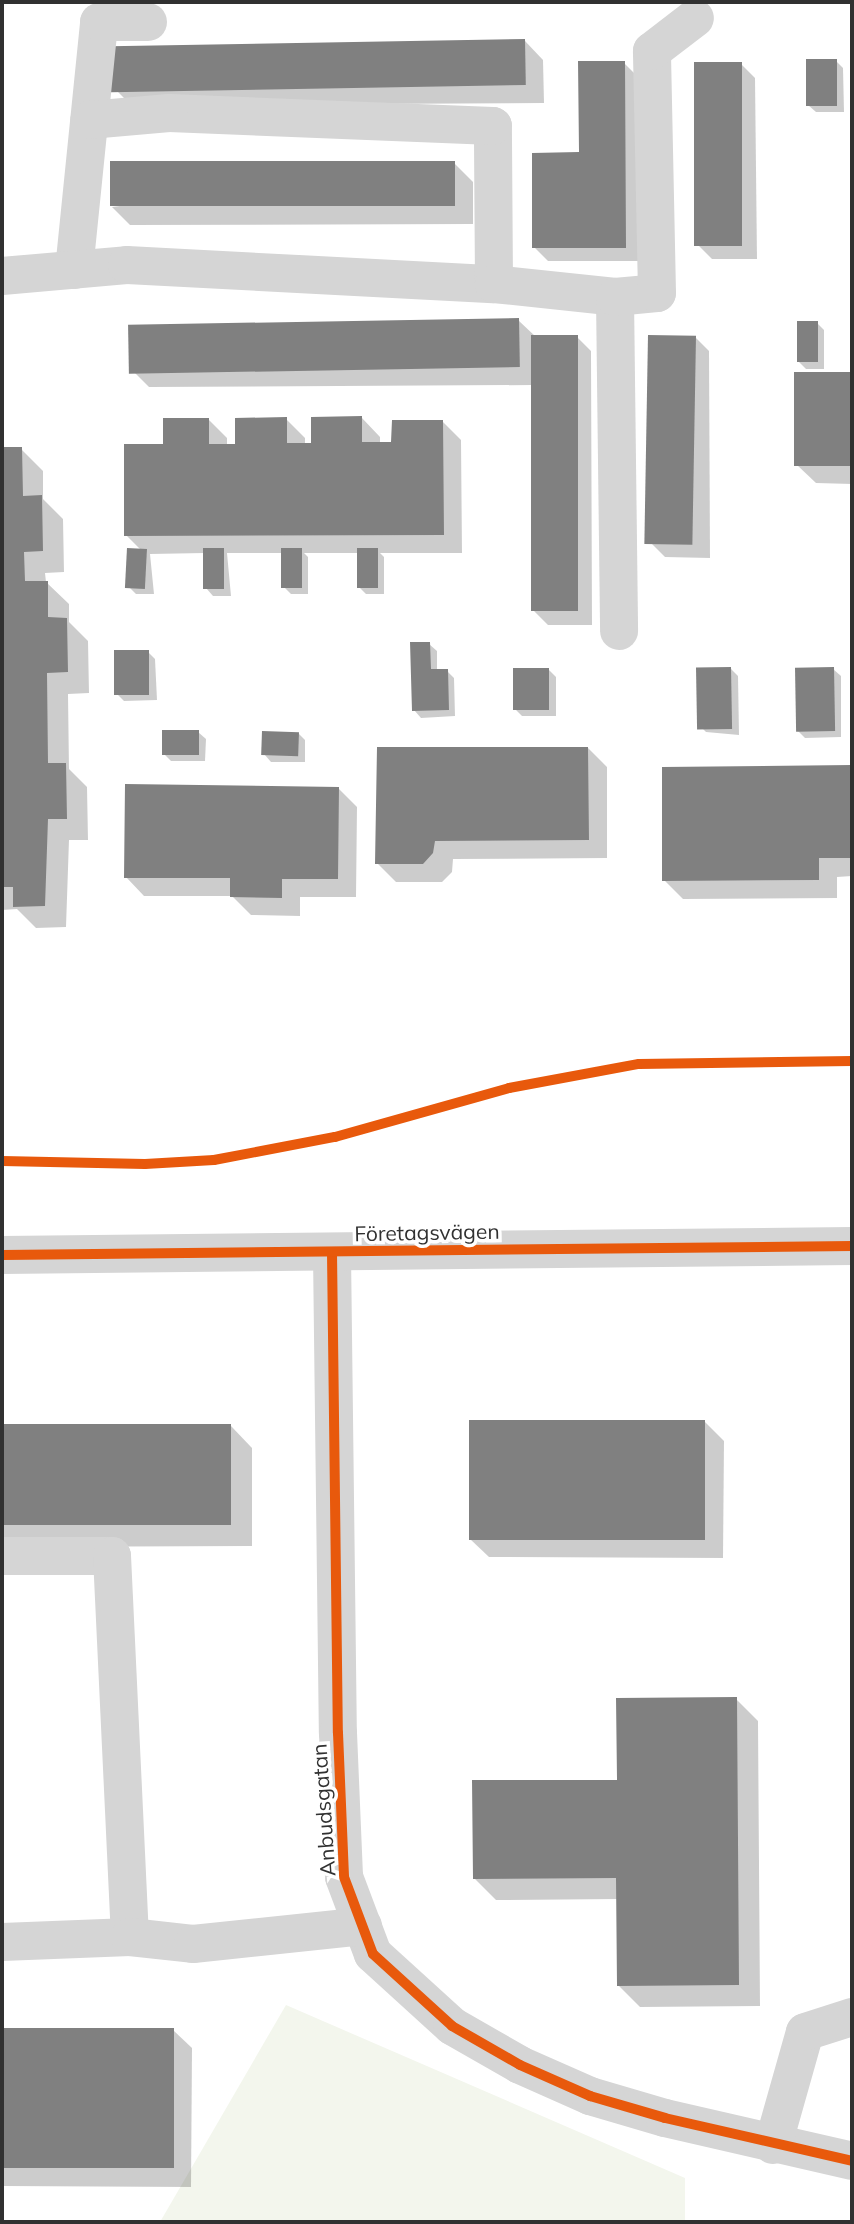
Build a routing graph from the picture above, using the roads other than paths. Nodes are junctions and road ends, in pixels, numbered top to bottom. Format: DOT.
graph roads {
  1 [pos="695,18"];
  2 [pos="148,22"];
  3 [pos="89,120"];
  4 [pos="74,270"];
  5 [pos="2,276"];
  6 [pos="494,284"];
  7 [pos="615,297"];
  8 [pos="619,631"];
  9 [pos="852,1246"];
  10 [pos="332,1252"];
  11 [pos="2,1255"];
  12 [pos="2,1556"];
  13 [pos="363,1926"];
  14 [pos="130,1937"];
  15 [pos="2,1942"];
  16 [pos="852,2017"];
  17 [pos="773,2145"];
  18 [pos="852,2161"];
  1 -- 7 [label="street"];
  2 -- 3 [label="street"];
  3 -- 4 [label="street"];
  3 -- 6 [label="street"];
  4 -- 5 [label="street"];
  4 -- 6 [label="street"];
  6 -- 7 [label="street"];
  7 -- 8 [label="street"];
  9 -- 10 [label="street, Företagsvägen"];
  10 -- 11 [label="street, Företagsvägen"];
  10 -- 13 [label="street, Anbudsgatan"];
  12 -- 14 [label="street"];
  13 -- 14 [label="street"];
  13 -- 17 [label="street, Anbudsgatan"];
  14 -- 15 [label="street"];
  16 -- 17 [label="street"];
  17 -- 18 [label="street, Anbudsgatan"];
}
